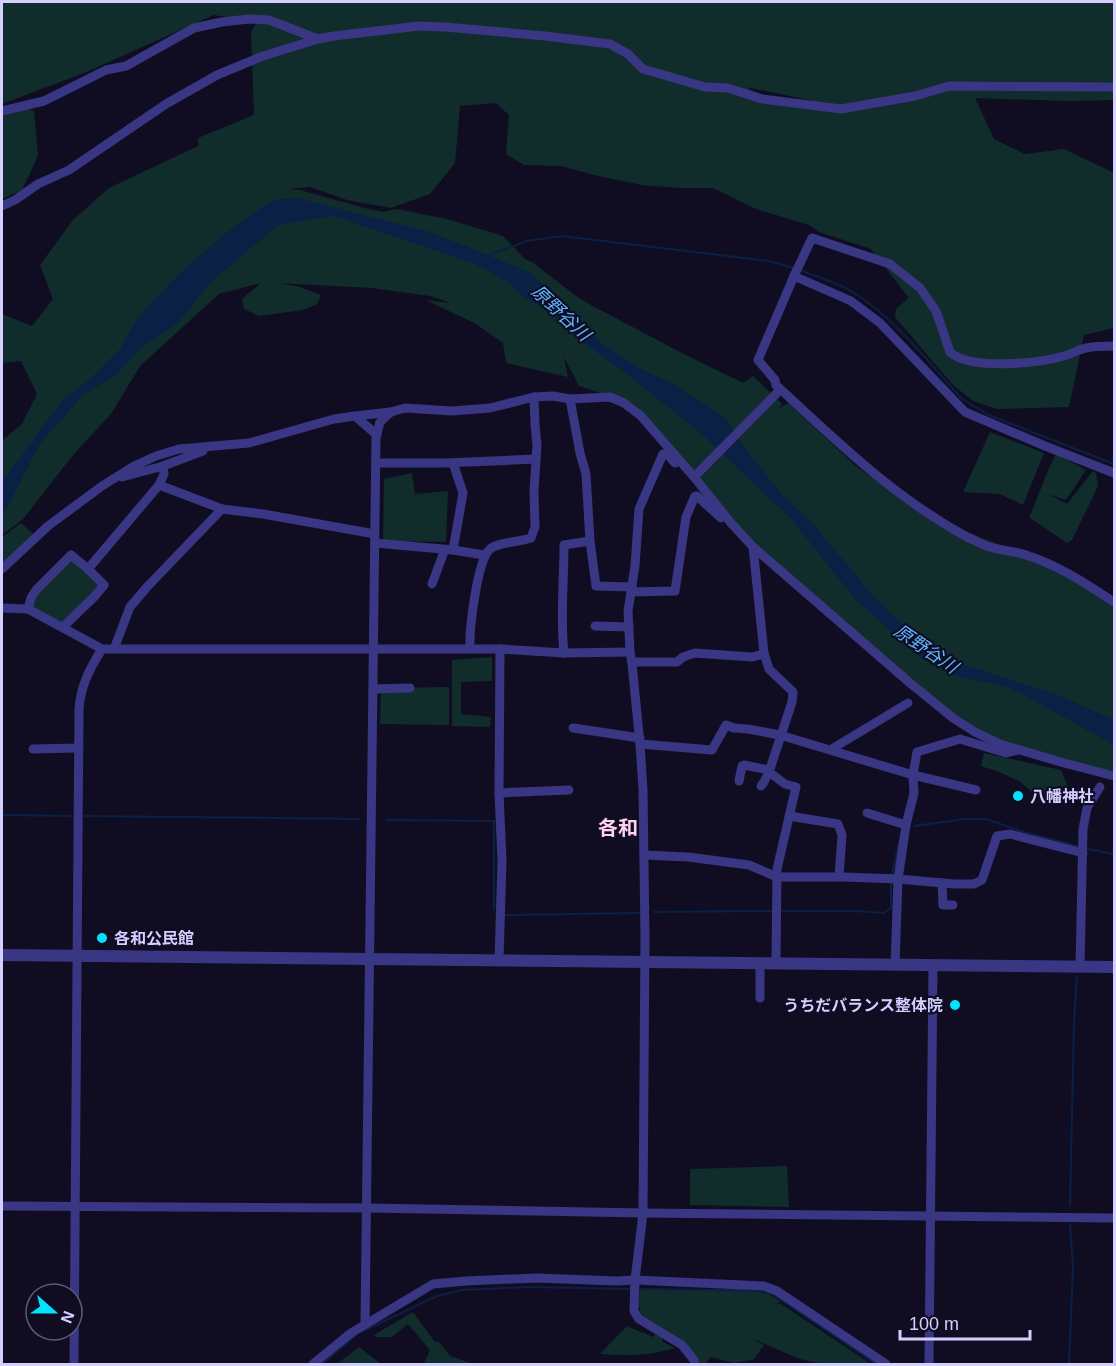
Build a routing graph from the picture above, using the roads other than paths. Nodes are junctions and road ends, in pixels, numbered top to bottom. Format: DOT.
graph roads {
  1 [pos="318,39"];
  2 [pos="1114,87"];
  3 [pos="2,111"];
  4 [pos="2,206"];
  5 [pos="794,276"];
  6 [pos="1114,346"];
  7 [pos="780,390"];
  8 [pos="534,397"];
  9 [pos="570,399"];
  10 [pos="391,412"];
  11 [pos="355,416"];
  12 [pos="377,435"];
  13 [pos="217,446"];
  14 [pos="536,459"];
  15 [pos="377,463"];
  16 [pos="453,463"];
  17 [pos="163,466"];
  18 [pos="1114,473"];
  19 [pos="697,474"];
  20 [pos="110,481"];
  21 [pos="159,485"];
  22 [pos="222,509"];
  23 [pos="730,523"];
  24 [pos="375,539"];
  25 [pos="590,541"];
  26 [pos="753,547"];
  27 [pos="449,549"];
  28 [pos="484,555"];
  29 [pos="2,569"];
  30 [pos="88,569"];
  31 [pos="432,584"];
  32 [pos="632,590"];
  33 [pos="1114,602"];
  34 [pos="2,608"];
  35 [pos="28,609"];
  36 [pos="595,626"];
  37 [pos="63,627"];
  38 [pos="629,627"];
  39 [pos="102,649"];
  40 [pos="114,649"];
  41 [pos="374,650"];
  42 [pos="470,650"];
  43 [pos="500,650"];
  44 [pos="564,653"];
  45 [pos="764,654"];
  46 [pos="631,657"];
  47 [pos="410,688"];
  48 [pos="373,689"];
  49 [pos="908,703"];
  50 [pos="573,728"];
  51 [pos="780,735"];
  52 [pos="640,741"];
  53 [pos="79,748"];
  54 [pos="33,749"];
  55 [pos="830,750"];
  56 [pos="1020,750"];
  57 [pos="769,771"];
  58 [pos="913,775"];
  59 [pos="1114,776"];
  60 [pos="739,781"];
  61 [pos="760,786"];
  62 [pos="1100,787"];
  63 [pos="569,790"];
  64 [pos="976,790"];
  65 [pos="499,793"];
  66 [pos="867,813"];
  67 [pos="789,816"];
  68 [pos="906,825"];
  69 [pos="1083,853"];
  70 [pos="644,855"];
  71 [pos="777,877"];
  72 [pos="839,877"];
  73 [pos="898,879"];
  74 [pos="942,883"];
  75 [pos="953,905"];
  76 [pos="2,955"];
  77 [pos="77,956"];
  78 [pos="370,959"];
  79 [pos="499,960"];
  80 [pos="645,962"];
  81 [pos="760,963"];
  82 [pos="776,963"];
  83 [pos="896,964"];
  84 [pos="933,965"];
  85 [pos="1080,967"];
  86 [pos="1114,967"];
  87 [pos="760,998"];
  88 [pos="2,1206"];
  89 [pos="74,1207"];
  90 [pos="367,1208"];
  91 [pos="643,1213"];
  92 [pos="930,1215"];
  93 [pos="1114,1218"];
  94 [pos="635,1280"];
  95 [pos="365,1324"];
  96 [pos="74,1365"];
  97 [pos="313,1365"];
  98 [pos="695,1365"];
  99 [pos="886,1365"];
  100 [pos="929,1365"];
  1 -- 2 [label="street"];
  1 -- 3 [label="street"];
  1 -- 4 [label="street"];
  5 -- 6 [label="street"];
  5 -- 7 [label="street"];
  5 -- 18 [label="street"];
  7 -- 19 [label="street"];
  7 -- 33 [label="street"];
  8 -- 9 [label="street"];
  8 -- 10 [label="street"];
  8 -- 14 [label="street"];
  9 -- 19 [label="street"];
  9 -- 25 [label="street"];
  10 -- 11 [label="street"];
  10 -- 12 [label="street"];
  11 -- 12 [label="street"];
  11 -- 13 [label="street"];
  12 -- 15 [label="street"];
  13 -- 17 [label="street"];
  13 -- 20 [label="street"];
  14 -- 16 [label="street"];
  14 -- 28 [label="street"];
  15 -- 16 [label="street"];
  15 -- 24 [label="street"];
  16 -- 27 [label="street"];
  17 -- 20 [label="street"];
  17 -- 21 [label="street"];
  19 -- 23 [label="street"];
  19 -- 32 [label="street"];
  20 -- 29 [label="street"];
  21 -- 22 [label="street"];
  21 -- 30 [label="street"];
  22 -- 24 [label="street"];
  22 -- 40 [label="street"];
  23 -- 26 [label="street"];
  23 -- 32 [label="street"];
  24 -- 27 [label="street"];
  24 -- 41 [label="street"];
  25 -- 32 [label="street"];
  25 -- 44 [label="street"];
  26 -- 45 [label="street"];
  26 -- 56 [label="street"];
  27 -- 28 [label="street"];
  27 -- 31 [label="street"];
  28 -- 42 [label="street"];
  30 -- 35 [label="street"];
  30 -- 37 [label="street"];
  32 -- 38 [label="street"];
  34 -- 35 [label="street"];
  35 -- 37 [label="street"];
  36 -- 38 [label="street"];
  37 -- 39 [label="street"];
  38 -- 46 [label="street"];
  39 -- 40 [label="street"];
  39 -- 53 [label="street"];
  40 -- 41 [label="street"];
  41 -- 42 [label="street"];
  41 -- 48 [label="street"];
  42 -- 43 [label="street"];
  43 -- 44 [label="street"];
  43 -- 65 [label="street"];
  44 -- 46 [label="street"];
  45 -- 46 [label="street"];
  45 -- 51 [label="street"];
  46 -- 52 [label="street"];
  47 -- 48 [label="street"];
  48 -- 78 [label="street"];
  49 -- 55 [label="street"];
  50 -- 52 [label="street"];
  51 -- 52 [label="street"];
  51 -- 55 [label="street"];
  51 -- 57 [label="street"];
  52 -- 70 [label="street"];
  53 -- 54 [label="street"];
  53 -- 77 [label="street"];
  55 -- 58 [label="street"];
  56 -- 58 [label="street"];
  56 -- 59 [label="street"];
  57 -- 60 [label="street"];
  57 -- 61 [label="street"];
  57 -- 67 [label="street"];
  58 -- 64 [label="street"];
  58 -- 68 [label="street"];
  62 -- 69 [label="street"];
  63 -- 65 [label="street"];
  65 -- 79 [label="street"];
  66 -- 68 [label="street"];
  67 -- 71 [label="street"];
  67 -- 72 [label="street"];
  68 -- 73 [label="street"];
  69 -- 74 [label="street"];
  69 -- 85 [label="street"];
  70 -- 71 [label="street"];
  70 -- 80 [label="street"];
  71 -- 72 [label="street"];
  71 -- 82 [label="street"];
  72 -- 73 [label="street"];
  73 -- 74 [label="street"];
  73 -- 83 [label="street"];
  74 -- 75 [label="street"];
  76 -- 77 [label="street"];
  77 -- 78 [label="street"];
  77 -- 89 [label="street"];
  78 -- 79 [label="street"];
  78 -- 90 [label="street"];
  79 -- 80 [label="street"];
  80 -- 81 [label="street"];
  80 -- 91 [label="street"];
  81 -- 82 [label="street"];
  81 -- 87 [label="street"];
  82 -- 83 [label="street"];
  83 -- 84 [label="street"];
  84 -- 85 [label="street"];
  84 -- 92 [label="street"];
  85 -- 86 [label="street"];
  88 -- 89 [label="street"];
  89 -- 90 [label="street"];
  89 -- 96 [label="street"];
  90 -- 91 [label="street"];
  90 -- 95 [label="street"];
  91 -- 92 [label="street"];
  91 -- 94 [label="street"];
  92 -- 93 [label="street"];
  92 -- 100 [label="street"];
  94 -- 95 [label="street"];
  94 -- 98 [label="street"];
  94 -- 99 [label="street"];
  95 -- 97 [label="street"];
}
